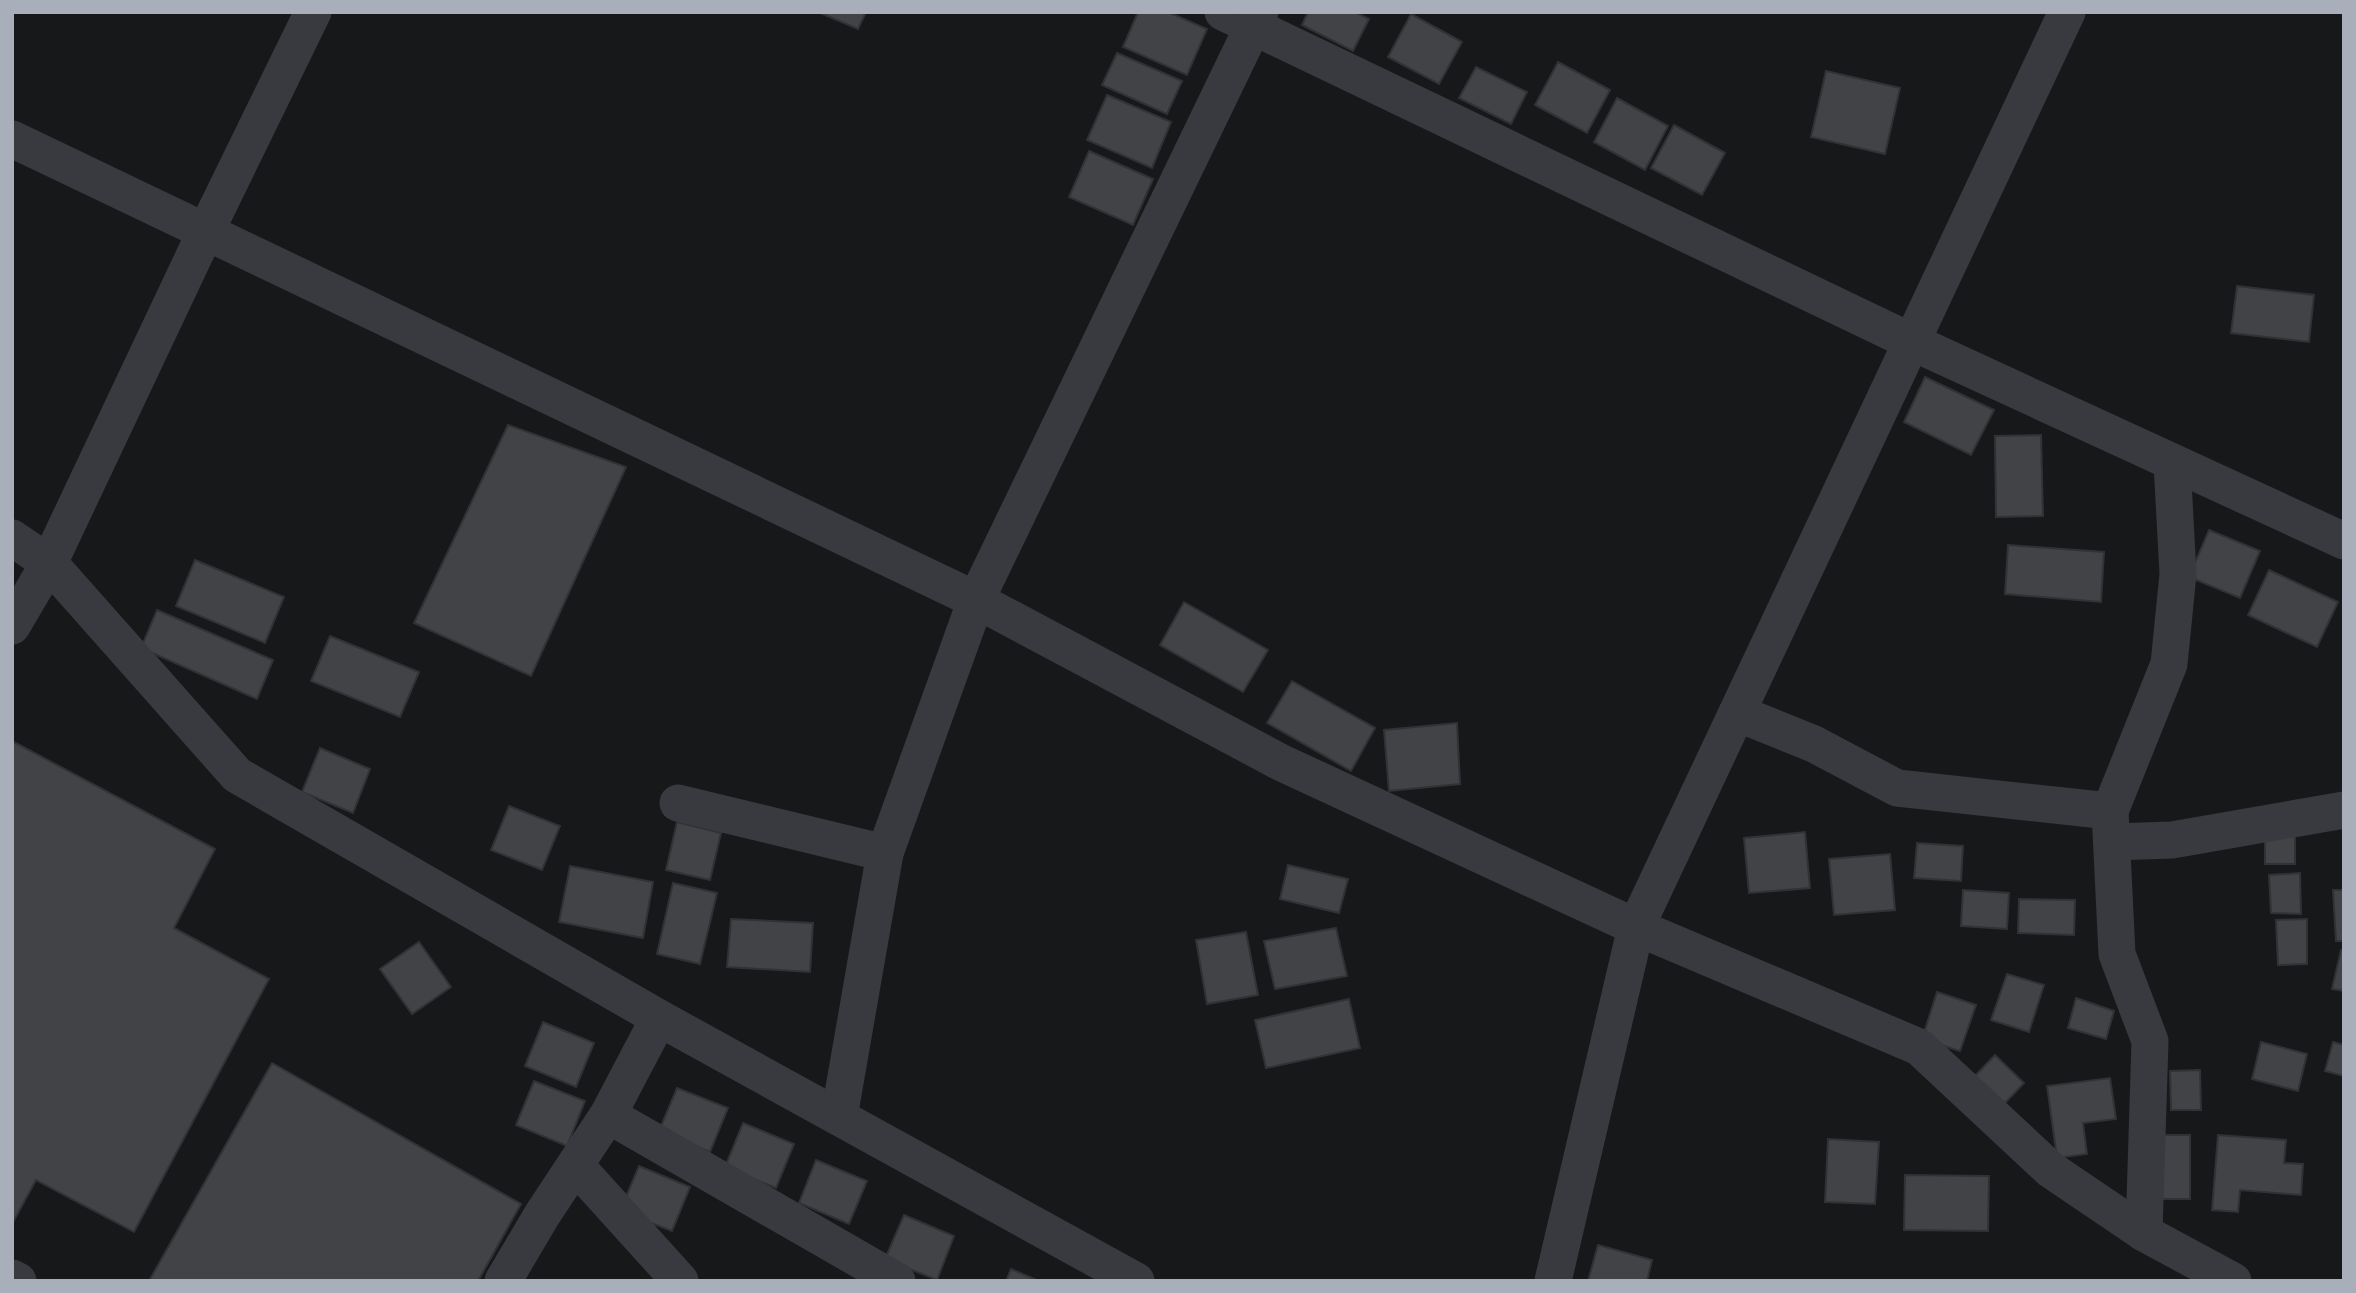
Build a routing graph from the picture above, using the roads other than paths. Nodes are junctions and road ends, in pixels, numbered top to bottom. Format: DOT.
graph roads {
  1 [pos="313,12"];
  2 [pos="2067,12"];
  3 [pos="1245,17"];
  4 [pos="12,139"];
  5 [pos="205,233"];
  6 [pos="1912,342"];
  7 [pos="2172,463"];
  8 [pos="12,538"];
  9 [pos="2344,541"];
  10 [pos="49,563"];
  11 [pos="976,600"];
  12 [pos="12,626"];
  13 [pos="1737,713"];
  14 [pos="678,803"];
  15 [pos="2344,810"];
  16 [pos="2111,827"];
  17 [pos="885,853"];
  18 [pos="1636,927"];
  19 [pos="659,1018"];
  20 [pos="608,1115"];
  21 [pos="839,1117"];
  22 [pos="576,1166"];
  23 [pos="2144,1233"];
  24 [pos="12,1278"];
  25 [pos="18,1281"];
  26 [pos="503,1281"];
  27 [pos="680,1281"];
  28 [pos="897,1281"];
  29 [pos="1136,1281"];
  30 [pos="1553,1281"];
  31 [pos="2233,1281"];
  1 -- 5 [label="street"];
  2 -- 6 [label="street"];
  3 -- 6 [label="street"];
  3 -- 11 [label="street"];
  4 -- 5 [label="street"];
  5 -- 10 [label="street"];
  5 -- 11 [label="street"];
  6 -- 7 [label="street"];
  6 -- 13 [label="street"];
  7 -- 9 [label="street"];
  7 -- 16 [label="street"];
  8 -- 10 [label="street"];
  10 -- 12 [label="street"];
  10 -- 19 [label="street"];
  11 -- 17 [label="street"];
  11 -- 18 [label="street"];
  13 -- 16 [label="street"];
  13 -- 18 [label="street"];
  14 -- 17 [label="street"];
  15 -- 16 [label="street"];
  16 -- 23 [label="street"];
  17 -- 21 [label="street"];
  18 -- 23 [label="street"];
  18 -- 30 [label="street"];
  19 -- 20 [label="street"];
  19 -- 21 [label="street"];
  20 -- 22 [label="street"];
  20 -- 28 [label="street"];
  21 -- 29 [label="street"];
  22 -- 26 [label="street"];
  22 -- 27 [label="street"];
  23 -- 31 [label="street"];
  24 -- 25 [label="street"];
}
